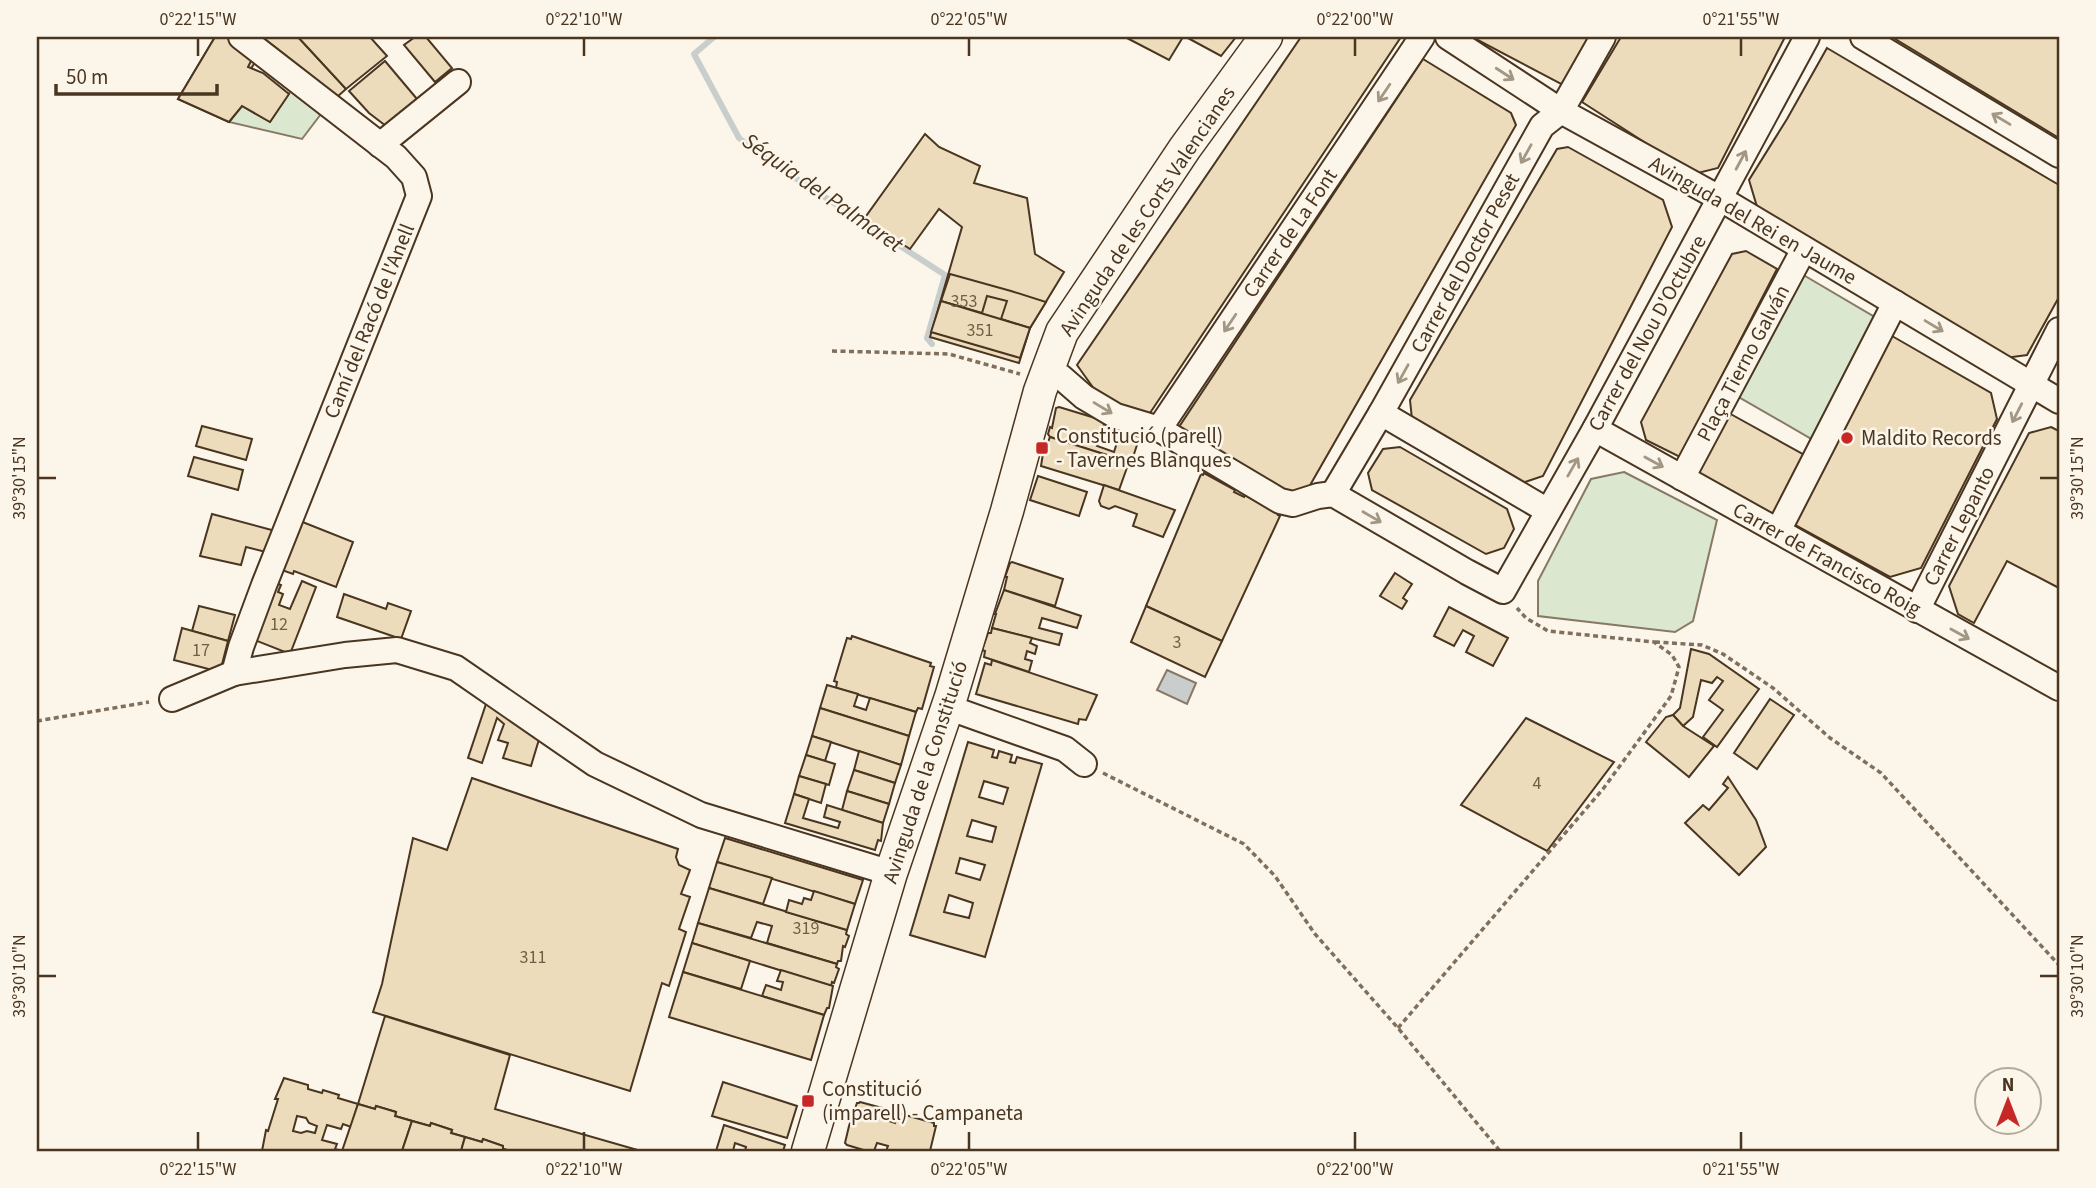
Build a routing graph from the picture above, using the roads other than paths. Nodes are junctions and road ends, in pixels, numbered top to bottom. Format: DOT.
graph roads {
  1 [pos="241,37"];
  2 [pos="1266,37"];
  3 [pos="1422,37"];
  4 [pos="1448,37"];
  5 [pos="1604,37"];
  6 [pos="1807,37"];
  7 [pos="1863,37"];
  8 [pos="458,82"];
  9 [pos="1561,111"];
  10 [pos="380,145"];
  11 [pos="2059,155"];
  12 [pos="1721,199"];
  13 [pos="1804,249"];
  14 [pos="1895,303"];
  15 [pos="2059,330"];
  16 [pos="1043,381"];
  17 [pos="2032,385"];
  18 [pos="2059,401"];
  19 [pos="1381,413"];
  20 [pos="1159,429"];
  21 [pos="1595,429"];
  22 [pos="1682,478"];
  23 [pos="1333,494"];
  24 [pos="1548,511"];
  25 [pos="1778,531"];
  26 [pos="1917,610"];
  27 [pos="234,673"];
  28 [pos="2059,688"];
  29 [pos="172,699"];
  30 [pos="947,707"];
  31 [pos="1084,764"];
  32 [pos="891,873"];
  33 [pos="808,1151"];
  1 -- 10 [label="street, Camí del Racó de l'Anell"];
  2 -- 16 [label="main road, Avinguda de les Corts Valencianes"];
  3 -- 20 [label="street, Carrer de La Font, one-way"];
  4 -- 9 [label="street, Avinguda del Rei en Jaume, one-way"];
  5 -- 9 [label="street, Carrer del Doctor Peset"];
  12 -- 6 [label="street, Carrer del Nou D'Octubre, one-way"];
  11 -- 7 [label="street, one-way"];
  8 -- 10 [label="street"];
  9 -- 12 [label="street, Avinguda del Rei en Jaume"];
  9 -- 19 [label="street, Carrer del Doctor Peset, one-way"];
  10 -- 27 [label="street, Camí del Racó de l'Anell"];
  12 -- 13 [label="street, Avinguda del Rei en Jaume"];
  12 -- 21 [label="street, Carrer del Nou D'Octubre"];
  13 -- 14 [label="street, Avinguda del Rei en Jaume"];
  13 -- 22 [label="street, Plaça Tierno Galván"];
  14 -- 17 [label="street, Avinguda del Rei en Jaume, one-way"];
  14 -- 25 [label="street"];
  15 -- 17 [label="street, Carrer Lepanto"];
  16 -- 20 [label="street, one-way"];
  16 -- 30 [label="main road, Avinguda de la Constitució"];
  17 -- 18 [label="street, Avinguda del Rei en Jaume"];
  17 -- 26 [label="street, Carrer Lepanto, one-way"];
  19 -- 23 [label="street, Carrer del Doctor Peset"];
  19 -- 24 [label="street"];
  20 -- 23 [label="street"];
  21 -- 22 [label="street, Carrer de Francisco Roig, one-way"];
  24 -- 21 [label="street, Carrer del Nou D'Octubre, one-way"];
  22 -- 25 [label="street, Carrer de Francisco Roig"];
  23 -- 24 [label="street, Carrer del Nou D'Octubre, one-way"];
  25 -- 26 [label="street, Carrer de Francisco Roig"];
  26 -- 28 [label="street, Carrer de Francisco Roig, one-way"];
  27 -- 29 [label="street"];
  27 -- 32 [label="street"];
  30 -- 31 [label="street"];
  30 -- 32 [label="main road, Avinguda de la Constitució"];
  32 -- 33 [label="main road, Avinguda de la Constitució"];
}
